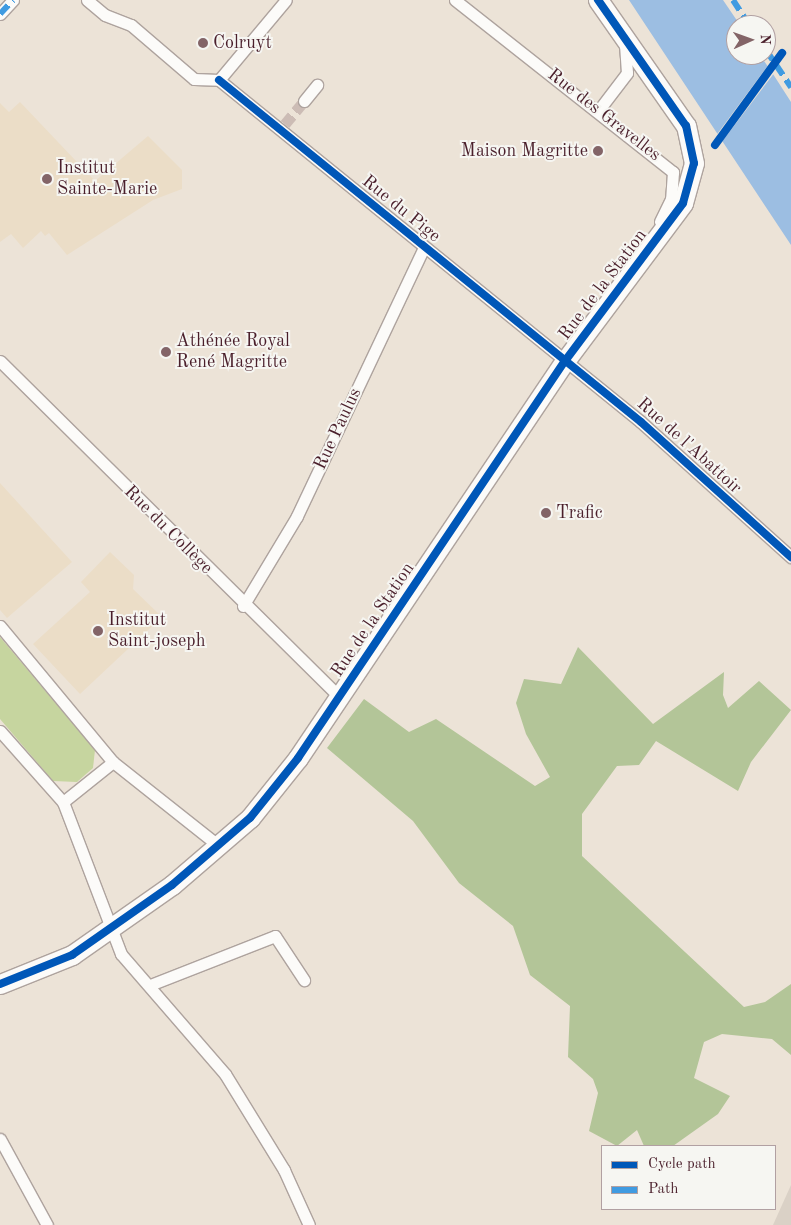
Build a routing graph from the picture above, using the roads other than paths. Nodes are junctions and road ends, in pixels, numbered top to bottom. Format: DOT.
graph roads {
  1 [pos="13,0"];
  2 [pos="87,0"];
  3 [pos="286,0"];
  4 [pos="455,0"];
  5 [pos="601,5"];
  6 [pos="0,14"];
  7 [pos="218,80"];
  8 [pos="317,85"];
  9 [pos="304,101"];
  10 [pos="598,111"];
  11 [pos="424,247"];
  12 [pos="638,261"];
  13 [pos="0,361"];
  14 [pos="564,362"];
  15 [pos="791,557"];
  16 [pos="243,606"];
  17 [pos="0,626"];
  18 [pos="339,697"];
  19 [pos="0,731"];
  20 [pos="113,762"];
  21 [pos="63,802"];
  22 [pos="219,846"];
  23 [pos="111,927"];
  24 [pos="304,980"];
  25 [pos="0,984"];
  26 [pos="150,985"];
  27 [pos="0,1138"];
  28 [pos="47,1225"];
  29 [pos="309,1225"];
  1 -- 6 [label="street"];
  2 -- 7 [label="street"];
  3 -- 7 [label="street"];
  4 -- 10 [label="street, Rue des Gravelles"];
  5 -- 10 [label="street"];
  5 -- 12 [label="main road, Rue de la Station"];
  7 -- 11 [label="street, Rue du Pige"];
  8 -- 9 [label="street"];
  10 -- 12 [label="street, Rue des Gravelles"];
  11 -- 14 [label="street, Rue du Pige"];
  11 -- 16 [label="street, Rue Paulus"];
  12 -- 14 [label="main road, Rue de la Station"];
  13 -- 16 [label="street, Rue du Collège"];
  14 -- 15 [label="street, Rue de l'Abattoir"];
  14 -- 18 [label="main road, Rue de la Station"];
  16 -- 18 [label="street, Rue du Collège"];
  17 -- 20 [label="street"];
  18 -- 22 [label="main road, Rue de la Station"];
  19 -- 21 [label="street"];
  20 -- 21 [label="street"];
  20 -- 22 [label="street"];
  21 -- 23 [label="street"];
  22 -- 23 [label="main road, Rue de la Station"];
  23 -- 25 [label="main road, Rue de la Station"];
  23 -- 26 [label="street"];
  24 -- 26 [label="street"];
  26 -- 29 [label="street"];
  27 -- 28 [label="street"];
}
